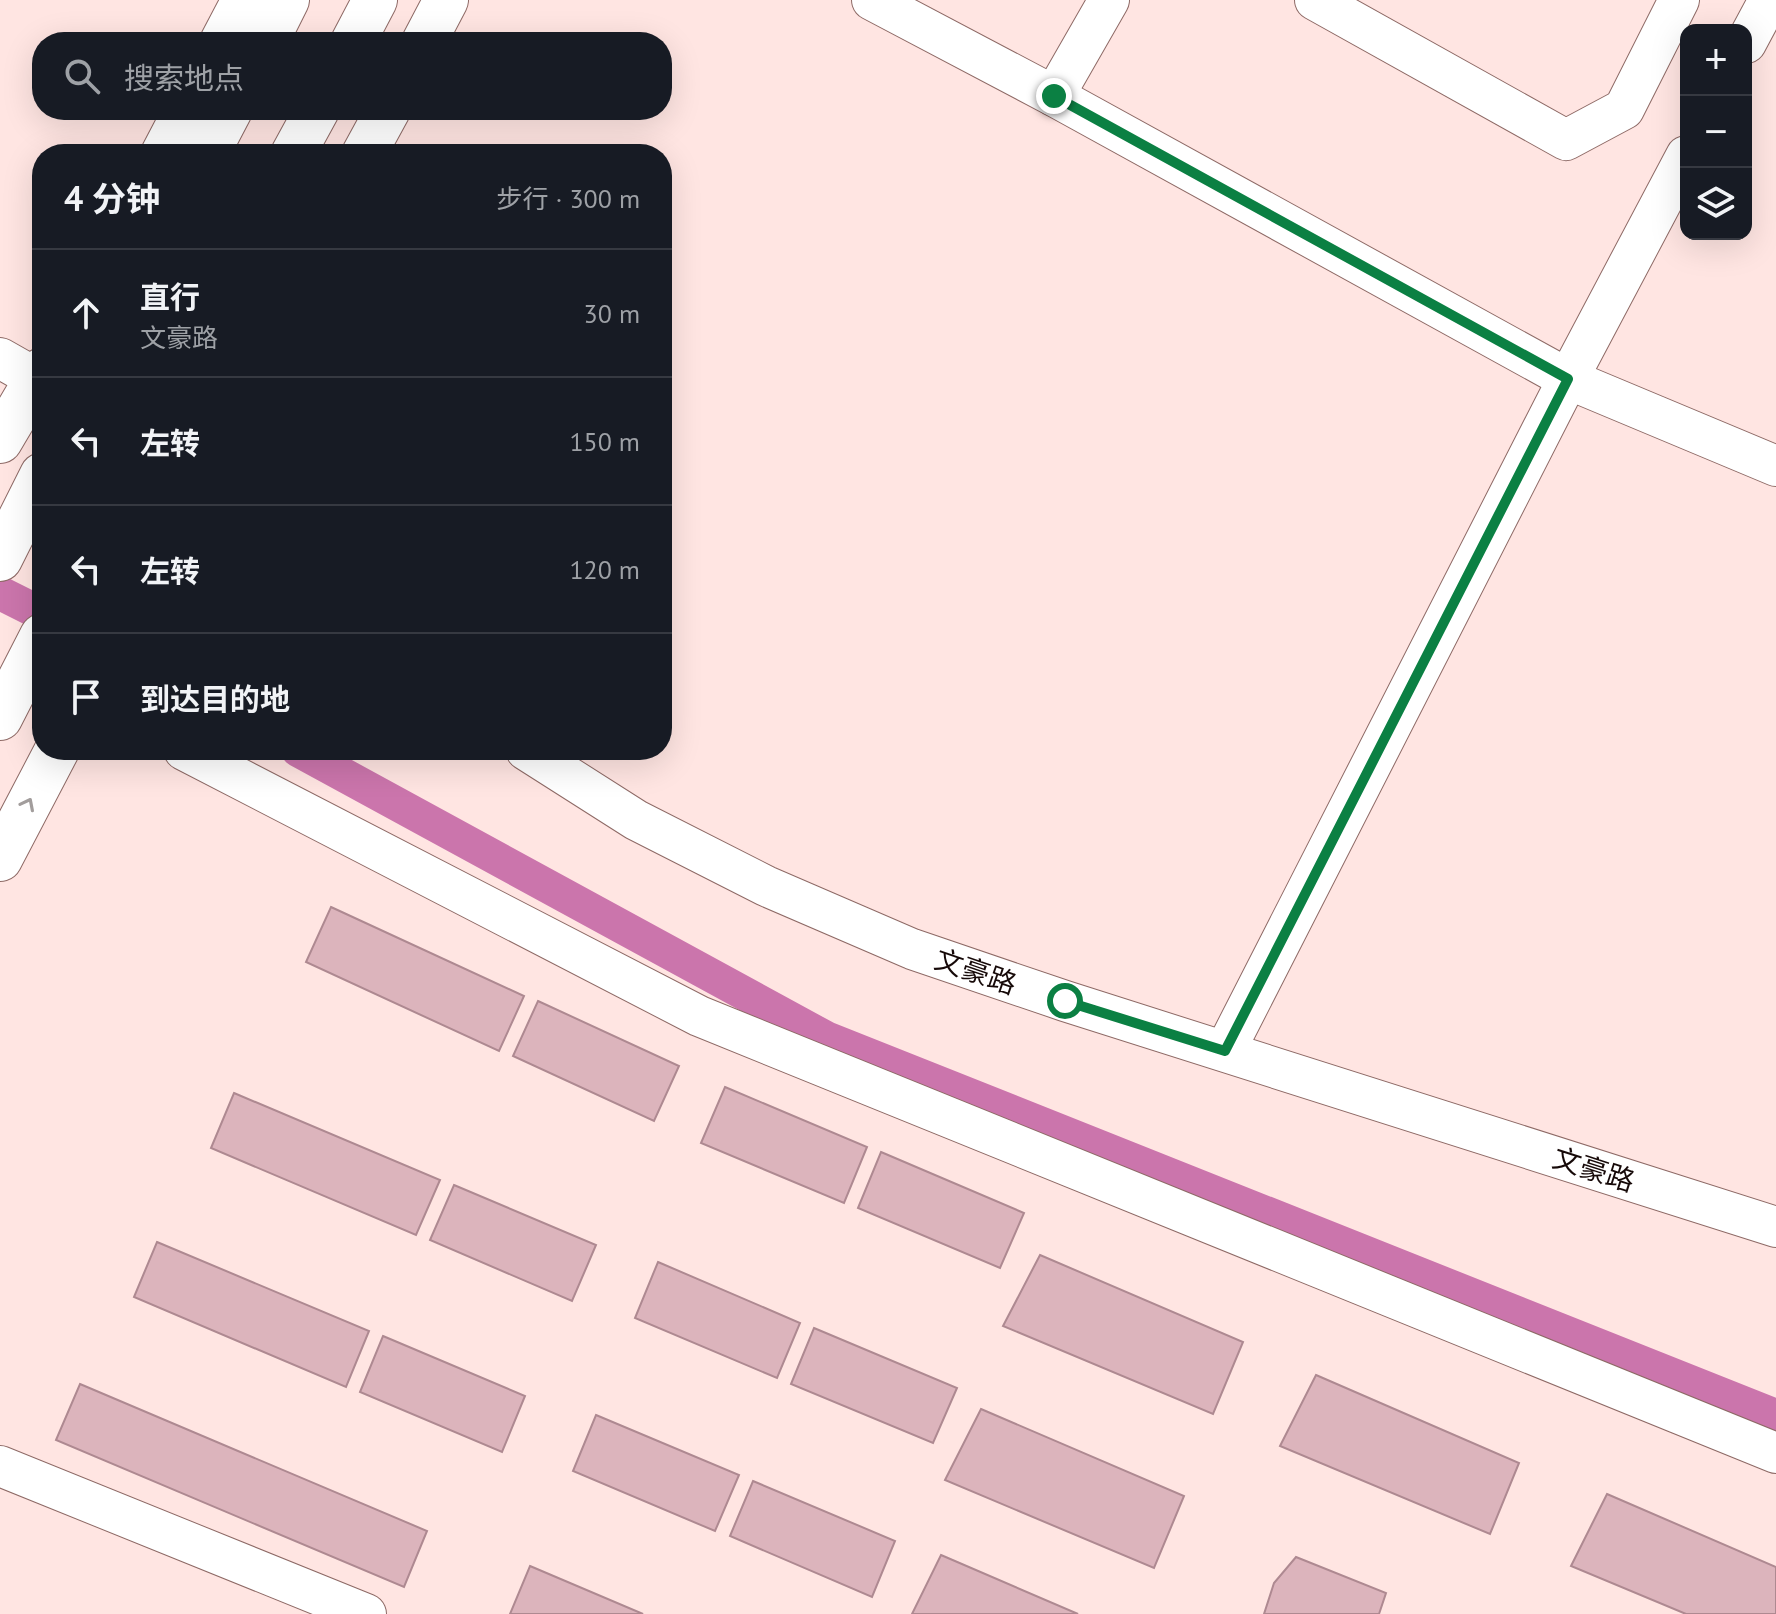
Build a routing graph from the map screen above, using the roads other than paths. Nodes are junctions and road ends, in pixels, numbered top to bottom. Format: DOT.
graph roads {
  1 [pos="244,0"];
  2 [pos="287,0"];
  3 [pos="375,0"];
  4 [pos="446,0"];
  5 [pos="872,0"];
  6 [pos="1109,0"];
  7 [pos="1315,0"];
  8 [pos="1679,0"];
  9 [pos="1769,0"];
  10 [pos="227,32"];
  11 [pos="271,32"];
  12 [pos="358,32"];
  13 [pos="429,32"];
  14 [pos="1752,32"];
  15 [pos="1054,96"];
  16 [pos="181,120"];
  17 [pos="225,120"];
  18 [pos="312,120"];
  19 [pos="316,120"];
  20 [pos="383,120"];
  21 [pos="168,144"];
  22 [pos="212,144"];
  23 [pos="298,144"];
  24 [pos="312,144"];
  25 [pos="369,144"];
  26 [pos="1680,167"];
  27 [pos="26,369"];
  28 [pos="1568,379"];
  29 [pos="0,441"];
  30 [pos="1776,466"];
  31 [pos="32,495"];
  32 [pos="9,540"];
  33 [pos="32,656"];
  34 [pos="0,718"];
  35 [pos="52,760"];
  36 [pos="203,760"];
  37 [pos="542,760"];
  38 [pos="0,859"];
  39 [pos="1225,1051"];
  40 [pos="1776,1227"];
  41 [pos="1776,1453"];
  42 [pos="0,1466"];
  43 [pos="366,1614"];
  1 -- 10 [label="main road"];
  2 -- 11 [label="main road"];
  3 -- 12 [label="main road"];
  4 -- 13 [label="main road"];
  5 -- 15 [label="street"];
  6 -- 15 [label="street"];
  7 -- 8 [label="street"];
  9 -- 14 [label="street"];
  15 -- 28 [label="street"];
  16 -- 21 [label="main road"];
  17 -- 22 [label="main road"];
  18 -- 23 [label="main road"];
  19 -- 24 [label="main road"];
  20 -- 25 [label="main road"];
  26 -- 28 [label="street"];
  27 -- 29 [label="main road"];
  28 -- 30 [label="street"];
  28 -- 39 [label="street"];
  31 -- 32 [label="main road"];
  33 -- 34 [label="main road"];
  38 -- 35 [label="main road, one-way"];
  36 -- 41 [label="street"];
  37 -- 39 [label="street, 文豪路"];
  39 -- 40 [label="street, 文豪路"];
  42 -- 43 [label="street"];
}
